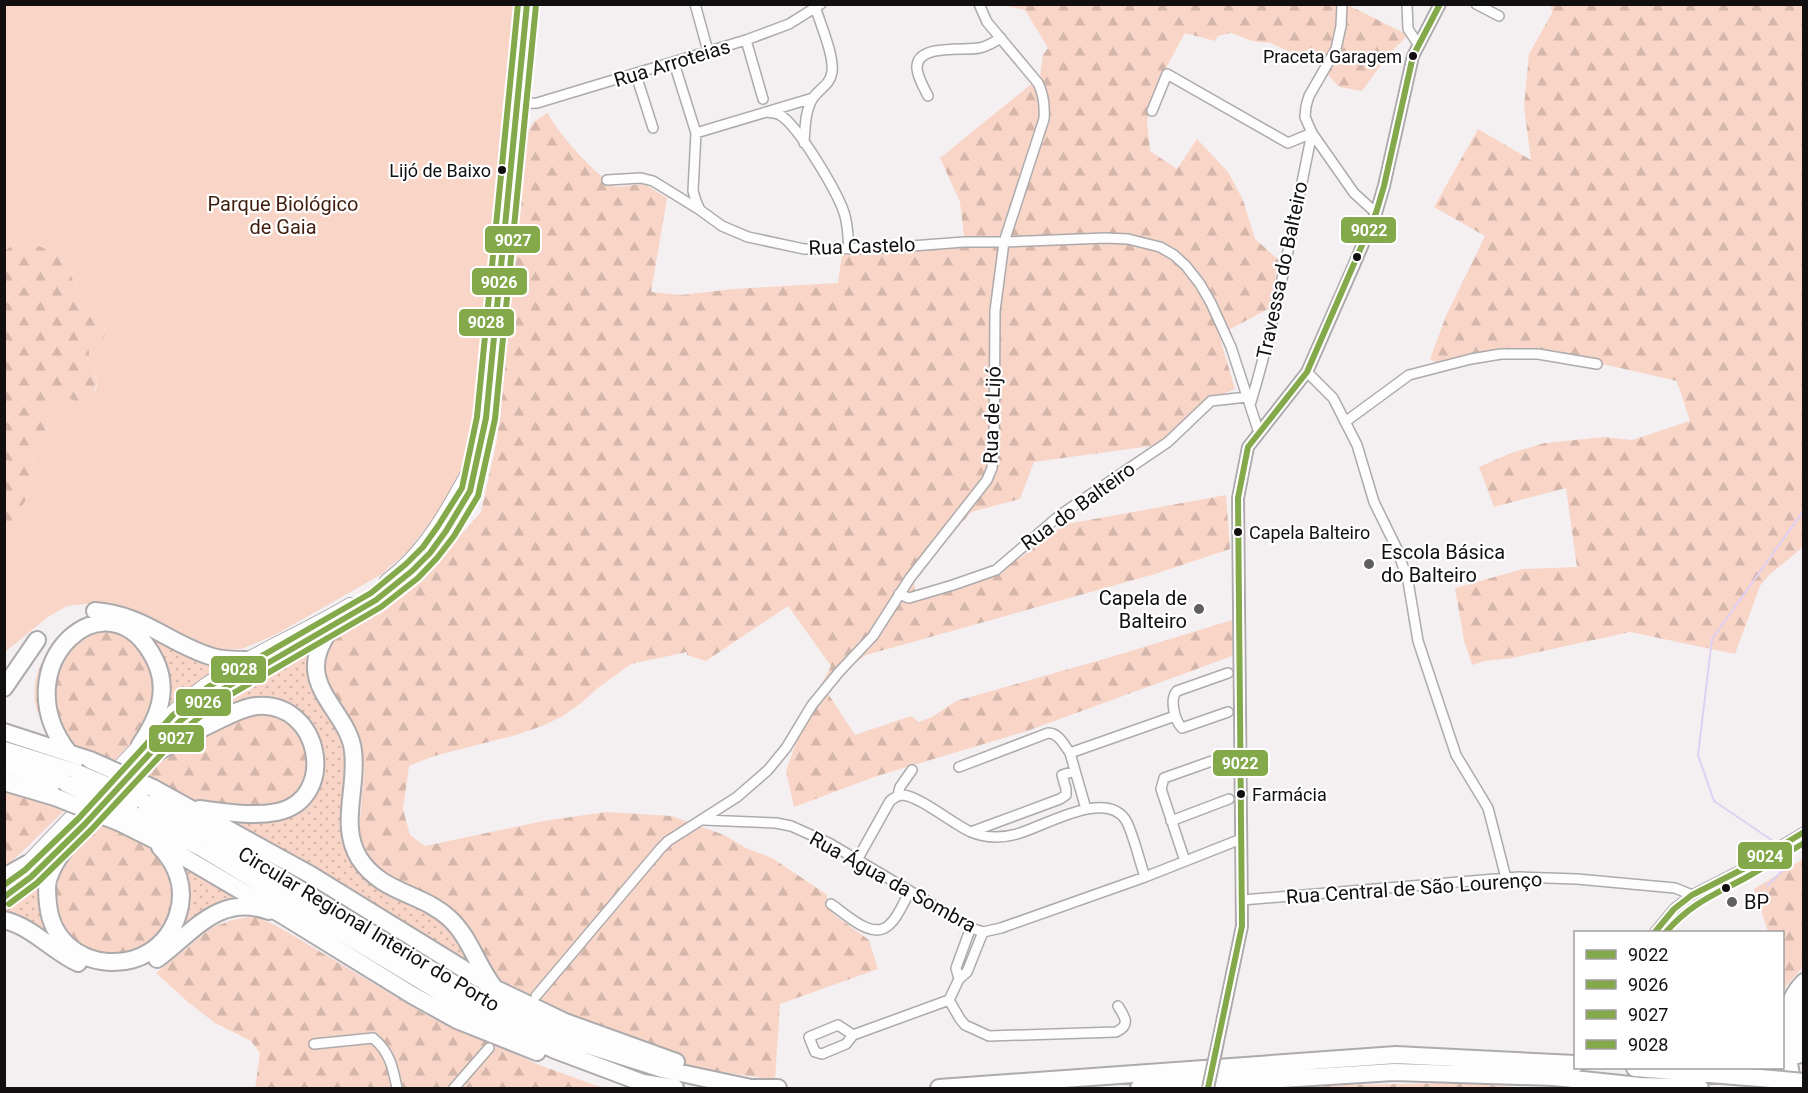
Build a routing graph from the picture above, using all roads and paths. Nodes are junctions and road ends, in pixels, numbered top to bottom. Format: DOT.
graph roads {
  1 [pos="527,4"];
  2 [pos="695,4"];
  3 [pos="979,4"];
  4 [pos="1342,4"];
  5 [pos="1407,4"];
  6 [pos="1440,4"];
  7 [pos="1476,4"];
  8 [pos="818,7"];
  9 [pos="1499,15"];
  10 [pos="1001,38"];
  11 [pos="746,40"];
  12 [pos="1418,44"];
  13 [pos="708,51"];
  14 [pos="674,63"];
  15 [pos="636,75"];
  16 [pos="928,96"];
  17 [pos="813,98"];
  18 [pos="763,99"];
  19 [pos="517,104"];
  20 [pos="1152,111"];
  21 [pos="767,112"];
  22 [pos="653,128"];
  23 [pos="696,133"];
  24 [pos="1312,133"];
  25 [pos="804,143"];
  26 [pos="607,180"];
  27 [pos="700,210"];
  28 [pos="1376,213"];
  29 [pos="1004,242"];
  30 [pos="849,249"];
  31 [pos="1597,364"];
  32 [pos="1307,372"];
  33 [pos="1248,401"];
  34 [pos="1345,422"];
  35 [pos="1259,433"];
  36 [pos="479,453"];
  37 [pos="899,594"];
  38 [pos="72,616"];
  39 [pos="331,627"];
  40 [pos="47,630"];
  41 [pos="246,660"];
  42 [pos="1227,673"];
  43 [pos="30,682"];
  44 [pos="4,688"];
  45 [pos="32,709"];
  46 [pos="1228,712"];
  47 [pos="1175,716"];
  48 [pos="4,732"];
  49 [pos="4,750"];
  50 [pos="69,753"];
  51 [pos="142,753"];
  52 [pos="1070,753"];
  53 [pos="1229,755"];
  54 [pos="4,765"];
  55 [pos="959,767"];
  56 [pos="912,770"];
  57 [pos="1075,771"];
  58 [pos="78,772"];
  59 [pos="4,782"];
  60 [pos="898,795"];
  61 [pos="1229,799"];
  62 [pos="137,806"];
  63 [pos="189,806"];
  64 [pos="1086,809"];
  65 [pos="704,820"];
  66 [pos="78,821"];
  67 [pos="1172,821"];
  68 [pos="971,832"];
  69 [pos="1803,832"];
  70 [pos="153,839"];
  71 [pos="1241,839"];
  72 [pos="857,860"];
  73 [pos="1185,861"];
  74 [pos="27,864"];
  75 [pos="4,877"];
  76 [pos="1145,877"];
  77 [pos="1506,878"];
  78 [pos="4,884"];
  79 [pos="910,891"];
  80 [pos="1692,896"];
  81 [pos="4,897"];
  82 [pos="1242,900"];
  83 [pos="831,904"];
  84 [pos="284,916"];
  85 [pos="4,920"];
  86 [pos="971,927"];
  87 [pos="1657,931"];
  88 [pos="983,932"];
  89 [pos="959,979"];
  90 [pos="1803,982"];
  91 [pos="496,989"];
  92 [pos="536,996"];
  93 [pos="1803,999"];
  94 [pos="949,1000"];
  95 [pos="1118,1006"];
  96 [pos="853,1035"];
  97 [pos="314,1044"];
  98 [pos="489,1048"];
  99 [pos="1574,1064"];
  100 [pos="1647,1069"];
  101 [pos="708,1079"];
  102 [pos="1803,1082"];
  103 [pos="643,1083"];
  104 [pos="1644,1087"];
  105 [pos="397,1089"];
  106 [pos="454,1089"];
  107 [pos="675,1089"];
  108 [pos="778,1089"];
  109 [pos="939,1089"];
  110 [pos="1139,1089"];
  111 [pos="1208,1089"];
  112 [pos="1700,1089"];
  113 [pos="1793,1089"];
  114 [pos="1803,1089"];
  1 -- 19 [label="main road"];
  2 -- 13 [label="street"];
  3 -- 10 [label="street, Rua de Lijó"];
  4 -- 24 [label="street"];
  5 -- 12 [label="street"];
  6 -- 12 [label="street"];
  7 -- 9 [label="street"];
  8 -- 11 [label="street, Rua Arroteias"];
  8 -- 17 [label="street"];
  10 -- 16 [label="street"];
  10 -- 29 [label="street, Rua de Lijó"];
  11 -- 13 [label="street, Rua Arroteias"];
  11 -- 18 [label="street"];
  12 -- 28 [label="street"];
  13 -- 14 [label="street, Rua Arroteias"];
  14 -- 15 [label="street, Rua Arroteias"];
  14 -- 23 [label="street"];
  15 -- 19 [label="street, Rua Arroteias"];
  15 -- 22 [label="street"];
  17 -- 21 [label="street"];
  17 -- 25 [label="street"];
  19 -- 36 [label="main road"];
  20 -- 24 [label="street"];
  21 -- 23 [label="street"];
  21 -- 25 [label="street"];
  23 -- 27 [label="street"];
  24 -- 28 [label="street"];
  24 -- 33 [label="street, Travessa do Balteiro"];
  25 -- 30 [label="street"];
  26 -- 27 [label="street, Rua Castelo"];
  27 -- 30 [label="street, Rua Castelo"];
  28 -- 32 [label="street"];
  29 -- 30 [label="street, Rua Castelo"];
  29 -- 33 [label="street, Rua Castelo"];
  29 -- 37 [label="street, Rua de Lijó"];
  31 -- 34 [label="street"];
  32 -- 34 [label="street"];
  32 -- 35 [label="street"];
  33 -- 35 [label="street, Rua Castelo"];
  33 -- 37 [label="street, Rua do Balteiro"];
  34 -- 77 [label="street"];
  35 -- 71 [label="street"];
  36 -- 39 [label="main road"];
  36 -- 41 [label="main road"];
  37 -- 65 [label="street, Rua de Lijó"];
  38 -- 41 [label="highway"];
  39 -- 51 [label="main road"];
  39 -- 91 [label="highway"];
  40 -- 44 [label="highway"];
  41 -- 51 [label="main road"];
  42 -- 47 [label="street"];
  43 -- 51 [label="highway"];
  45 -- 50 [label="highway"];
  46 -- 47 [label="street"];
  47 -- 52 [label="street"];
  48 -- 50 [label="highway"];
  49 -- 58 [label="highway, Circular Regional Interior do Porto"];
  50 -- 58 [label="highway"];
  51 -- 63 [label="highway"];
  51 -- 66 [label="main road"];
  52 -- 55 [label="street"];
  52 -- 57 [label="street"];
  53 -- 67 [label="street"];
  54 -- 58 [label="highway, Circular Regional Interior do Porto"];
  56 -- 60 [label="street"];
  57 -- 64 [label="street"];
  57 -- 68 [label="street"];
  58 -- 62 [label="highway, bridge"];
  58 -- 62 [label="highway, Circular Regional Interior do Porto, bridge"];
  59 -- 62 [label="highway, bridge"];
  60 -- 68 [label="street"];
  60 -- 72 [label="street"];
  61 -- 67 [label="street"];
  62 -- 63 [label="highway"];
  62 -- 70 [label="highway"];
  62 -- 101 [label="highway, Circular Regional Interior do Porto"];
  62 -- 103 [label="highway, Circular Regional Interior do Porto"];
  63 -- 91 [label="highway"];
  64 -- 68 [label="street"];
  64 -- 76 [label="street"];
  65 -- 72 [label="street, Rua Água da Sombra"];
  65 -- 92 [label="street"];
  66 -- 70 [label="highway"];
  66 -- 74 [label="main road"];
  66 -- 81 [label="main road"];
  67 -- 73 [label="street"];
  69 -- 80 [label="street"];
  70 -- 84 [label="highway"];
  71 -- 73 [label="street, Rua Água da Sombra"];
  71 -- 82 [label="street"];
  72 -- 79 [label="street, Rua Água da Sombra"];
  73 -- 76 [label="street, Rua Água da Sombra"];
  74 -- 75 [label="highway"];
  74 -- 78 [label="main road"];
  76 -- 88 [label="street, Rua Água da Sombra"];
  77 -- 80 [label="street, Rua Central de São Lourenço"];
  77 -- 82 [label="street, Rua Central de São Lourenço"];
  79 -- 83 [label="street"];
  79 -- 86 [label="street, Rua Água da Sombra"];
  80 -- 87 [label="street"];
  82 -- 111 [label="street, bridge"];
  84 -- 85 [label="highway"];
  84 -- 103 [label="highway"];
  86 -- 88 [label="street, Rua Água da Sombra"];
  86 -- 89 [label="street"];
  88 -- 89 [label="street"];
  89 -- 94 [label="street"];
  90 -- 113 [label="highway"];
  91 -- 101 [label="highway"];
  93 -- 114 [label="highway"];
  94 -- 95 [label="street"];
  94 -- 96 [label="street"];
  97 -- 105 [label="street"];
  98 -- 106 [label="street"];
  99 -- 109 [label="highway"];
  100 -- 102 [label="highway, bridge"];
  101 -- 108 [label="highway, Circular Regional Interior do Porto"];
  103 -- 107 [label="highway, Circular Regional Interior do Porto"];
  104 -- 110 [label="highway"];
  104 -- 112 [label="highway"];
}
